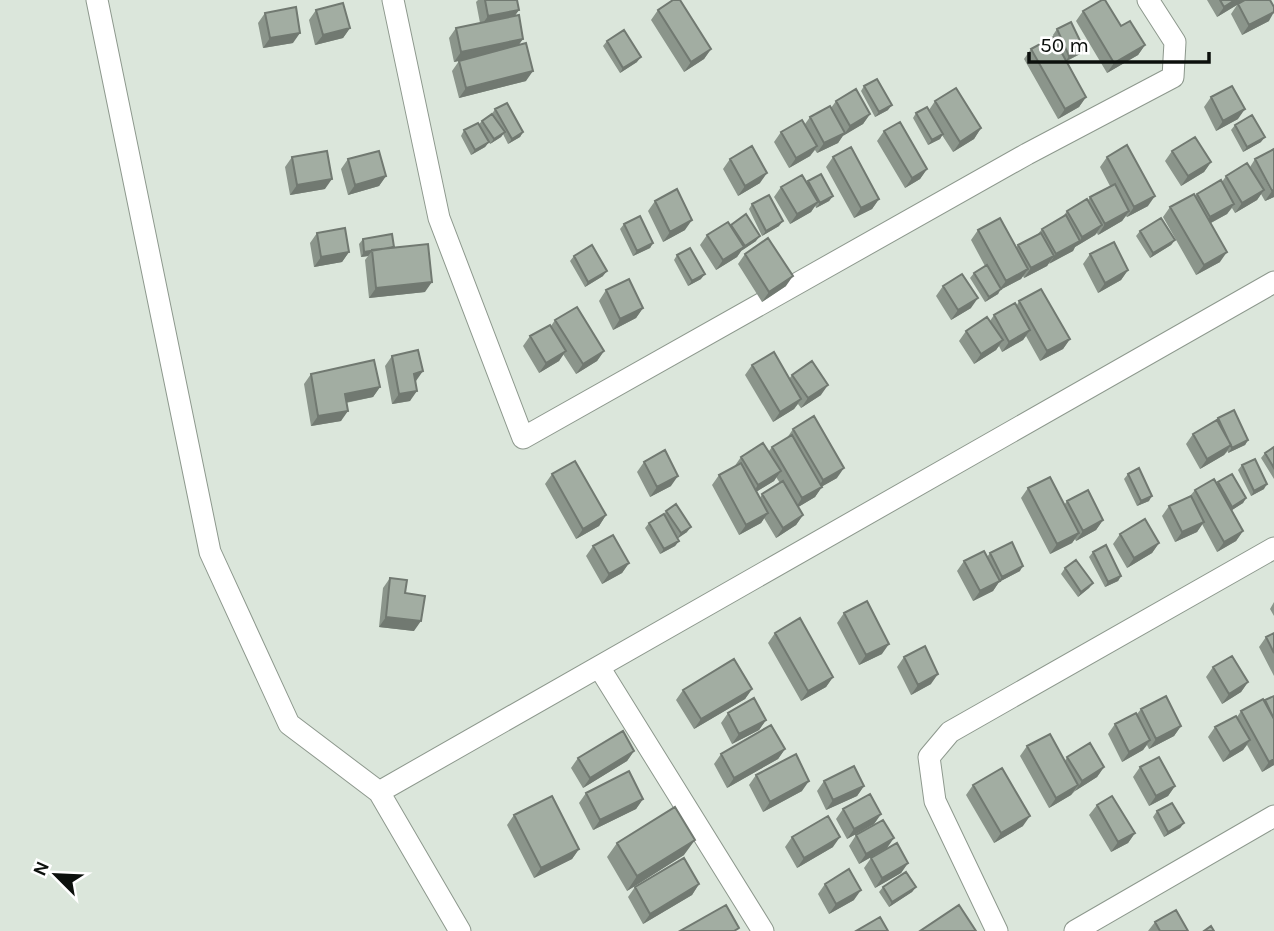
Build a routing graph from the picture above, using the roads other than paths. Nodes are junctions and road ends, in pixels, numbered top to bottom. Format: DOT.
graph roads {
  1 [pos="97,0"];
  2 [pos="393,0"];
  3 [pos="1148,0"];
  4 [pos="1274,282"];
  5 [pos="1274,548"];
  6 [pos="599,667"];
  7 [pos="379,792"];
  8 [pos="1274,816"];
  9 [pos="460,931"];
  10 [pos="763,931"];
  11 [pos="997,931"];
  12 [pos="1075,931"];
  1 -- 7 [label="street"];
  2 -- 3 [label="street"];
  4 -- 6 [label="street"];
  5 -- 11 [label="street"];
  6 -- 7 [label="street"];
  6 -- 10 [label="street"];
  7 -- 9 [label="street"];
  8 -- 12 [label="street"];
}
